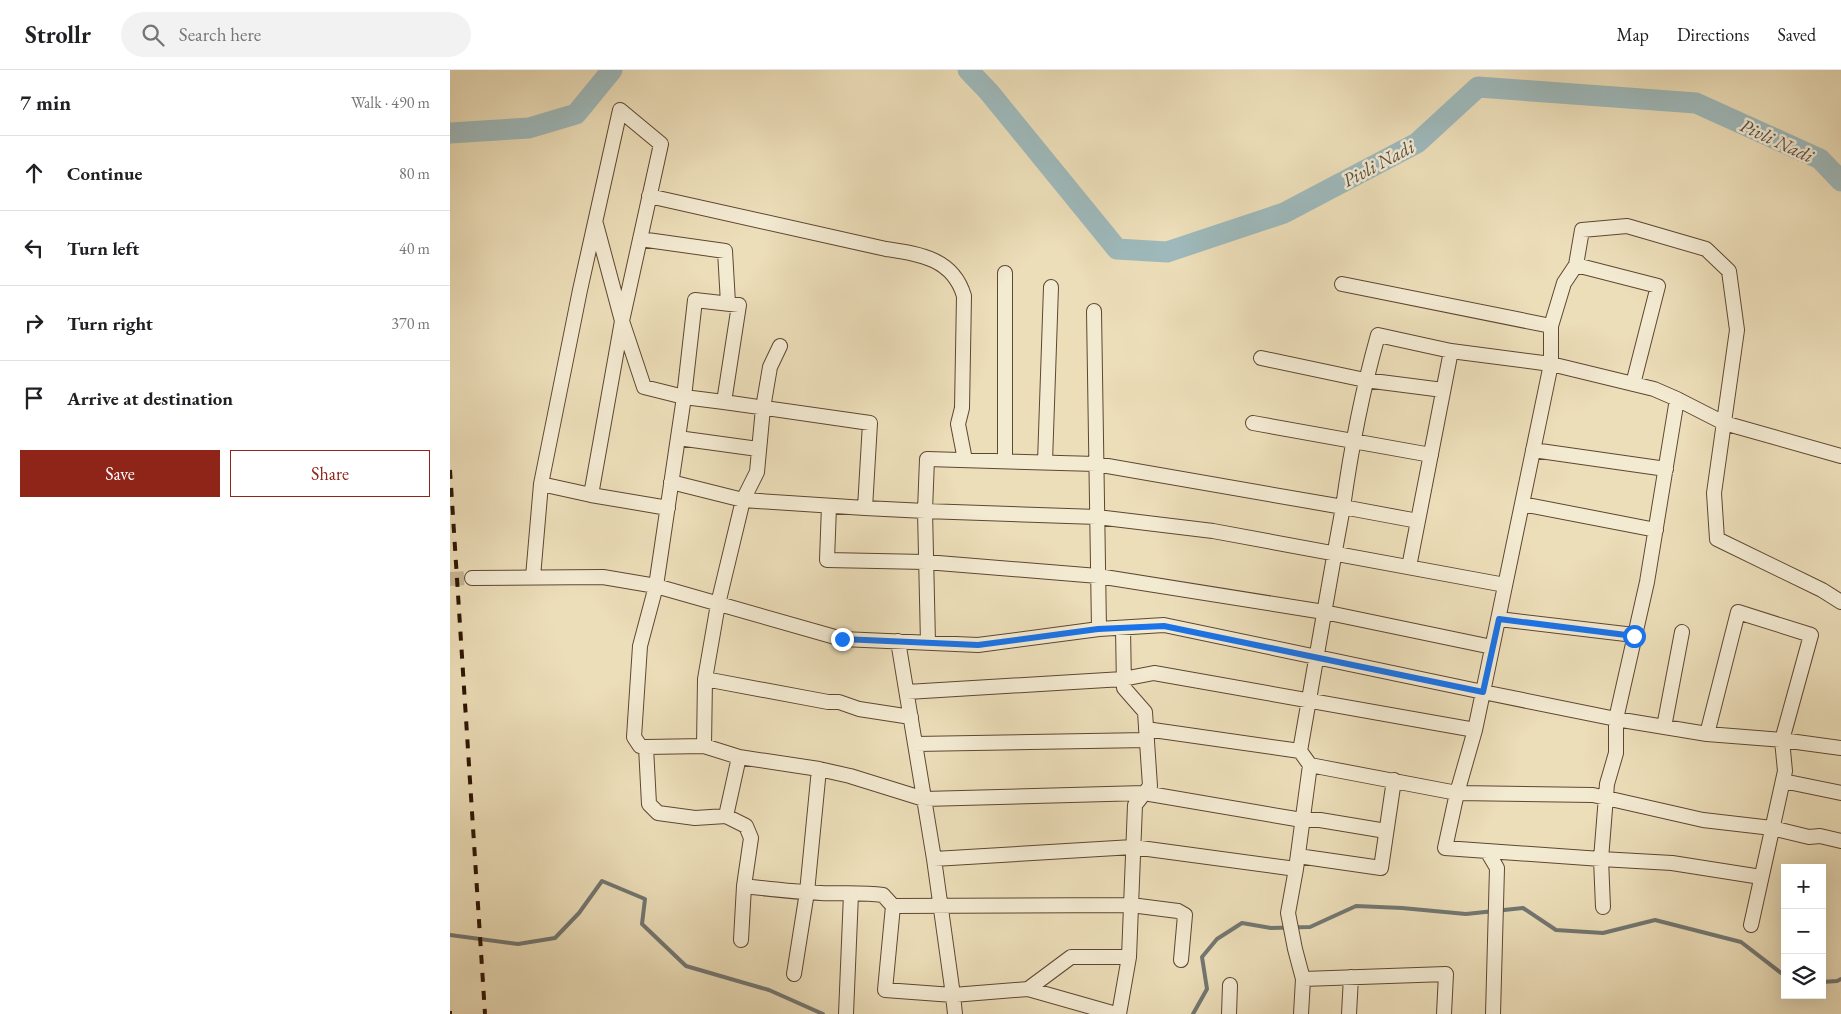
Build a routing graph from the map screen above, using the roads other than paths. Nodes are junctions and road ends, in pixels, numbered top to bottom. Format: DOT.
graph roads {
  1 [pos="649,196"];
  2 [pos="595,221"];
  3 [pos="640,239"];
  4 [pos="1576,265"];
  5 [pos="1005,273"];
  6 [pos="1342,284"];
  7 [pos="1051,287"];
  8 [pos="728,303"];
  9 [pos="1094,311"];
  10 [pos="622,321"];
  11 [pos="1551,326"];
  12 [pos="780,346"];
  13 [pos="1451,351"];
  14 [pos="1261,358"];
  15 [pos="1551,364"];
  16 [pos="1365,380"];
  17 [pos="1633,384"];
  18 [pos="1444,390"];
  19 [pos="684,397"];
  20 [pos="1677,399"];
  21 [pos="724,402"];
  22 [pos="763,408"];
  23 [pos="1253,423"];
  24 [pos="1724,423"];
  25 [pos="678,438"];
  26 [pos="1352,441"];
  27 [pos="758,449"];
  28 [pos="1533,450"];
  29 [pos="1430,455"];
  30 [pos="1841,456"];
  31 [pos="965,460"];
  32 [pos="1005,462"];
  33 [pos="1044,462"];
  34 [pos="1096,464"];
  35 [pos="1666,470"];
  36 [pos="671,482"];
  37 [pos="541,484"];
  38 [pos="590,495"];
  39 [pos="743,500"];
  40 [pos="1522,504"];
  41 [pos="829,506"];
  42 [pos="1343,507"];
  43 [pos="668,508"];
  44 [pos="864,508"];
  45 [pos="925,511"];
  46 [pos="1097,517"];
  47 [pos="1418,521"];
  48 [pos="1656,530"];
  49 [pos="1335,553"];
  50 [pos="926,562"];
  51 [pos="1409,567"];
  52 [pos="1098,576"];
  53 [pos="533,577"];
  54 [pos="472,578"];
  55 [pos="1505,585"];
  56 [pos="656,586"];
  57 [pos="1841,602"];
  58 [pos="718,604"];
  59 [pos="1324,612"];
  60 [pos="1499,619"];
  61 [pos="1123,628"];
  62 [pos="1098,629"];
  63 [pos="1682,632"];
  64 [pos="1634,636"];
  65 [pos="898,641"];
  66 [pos="928,643"];
  67 [pos="1492,647"];
  68 [pos="1316,657"];
  69 [pos="705,679"];
  70 [pos="1123,679"];
  71 [pos="907,692"];
  72 [pos="1483,692"];
  73 [pos="1309,699"];
  74 [pos="911,717"];
  75 [pos="1616,719"];
  76 [pos="1664,727"];
  77 [pos="1475,730"];
  78 [pos="1146,734"];
  79 [pos="1707,734"];
  80 [pos="1782,740"];
  81 [pos="915,744"];
  82 [pos="704,746"];
  83 [pos="646,748"];
  84 [pos="1841,748"];
  85 [pos="1300,751"];
  86 [pos="739,757"];
  87 [pos="1310,765"];
  88 [pos="819,769"];
  89 [pos="1394,780"];
  90 [pos="1783,781"];
  91 [pos="1144,793"];
  92 [pos="1457,793"];
  93 [pos="1841,793"];
  94 [pos="924,798"];
  95 [pos="1606,798"];
  96 [pos="726,816"];
  97 [pos="1302,820"];
  98 [pos="1772,828"];
  99 [pos="1386,831"];
  100 [pos="1841,841"];
  101 [pos="1133,847"];
  102 [pos="1488,851"];
  103 [pos="934,859"];
  104 [pos="1601,860"];
  105 [pos="1297,862"];
  106 [pos="1762,877"];
  107 [pos="744,886"];
  108 [pos="807,892"];
  109 [pos="851,894"];
  110 [pos="1131,905"];
  111 [pos="893,906"];
  112 [pos="940,906"];
  113 [pos="1603,907"];
  114 [pos="1751,925"];
  115 [pos="741,940"];
  116 [pos="1129,957"];
  117 [pos="1181,960"];
  118 [pos="794,974"];
  119 [pos="1351,977"];
  120 [pos="1303,979"];
  121 [pos="1230,985"];
  122 [pos="1028,989"];
  123 [pos="953,995"];
  124 [pos="846,1014"];
  125 [pos="955,1014"];
  126 [pos="1118,1014"];
  127 [pos="1229,1014"];
  128 [pos="1302,1014"];
  129 [pos="1349,1014"];
  130 [pos="1444,1014"];
  131 [pos="1493,1014"];
  1 -- 2 [label="street"];
  1 -- 3 [label="street"];
  1 -- 31 [label="street"];
  2 -- 10 [label="street"];
  2 -- 37 [label="street"];
  3 -- 8 [label="street"];
  3 -- 10 [label="street"];
  4 -- 11 [label="street"];
  4 -- 17 [label="street"];
  4 -- 24 [label="street"];
  5 -- 32 [label="street"];
  6 -- 11 [label="street"];
  7 -- 33 [label="street"];
  8 -- 19 [label="street"];
  8 -- 21 [label="street"];
  9 -- 34 [label="street"];
  10 -- 19 [label="street"];
  10 -- 38 [label="street"];
  11 -- 15 [label="street"];
  12 -- 22 [label="street"];
  13 -- 15 [label="street"];
  13 -- 16 [label="street"];
  13 -- 18 [label="street"];
  14 -- 16 [label="street"];
  15 -- 17 [label="street"];
  15 -- 28 [label="street"];
  16 -- 18 [label="street"];
  16 -- 26 [label="street"];
  17 -- 20 [label="street"];
  18 -- 29 [label="street"];
  19 -- 21 [label="street"];
  19 -- 25 [label="street"];
  20 -- 24 [label="street"];
  20 -- 35 [label="street"];
  21 -- 22 [label="street"];
  22 -- 27 [label="street"];
  22 -- 44 [label="street"];
  23 -- 26 [label="street"];
  24 -- 30 [label="street"];
  24 -- 57 [label="street"];
  25 -- 27 [label="street"];
  25 -- 36 [label="street"];
  26 -- 29 [label="street"];
  26 -- 42 [label="street"];
  27 -- 39 [label="street"];
  28 -- 35 [label="street"];
  28 -- 40 [label="street"];
  29 -- 47 [label="street"];
  31 -- 32 [label="street"];
  31 -- 45 [label="street"];
  32 -- 33 [label="street"];
  33 -- 34 [label="street"];
  34 -- 42 [label="street"];
  34 -- 46 [label="street"];
  35 -- 48 [label="street"];
  36 -- 39 [label="street"];
  36 -- 43 [label="street"];
  37 -- 38 [label="street"];
  37 -- 53 [label="street"];
  38 -- 43 [label="street"];
  39 -- 41 [label="street"];
  39 -- 58 [label="street"];
  40 -- 48 [label="street"];
  40 -- 55 [label="street"];
  41 -- 44 [label="street"];
  41 -- 50 [label="street"];
  42 -- 47 [label="street"];
  42 -- 49 [label="street"];
  43 -- 56 [label="street"];
  44 -- 45 [label="street"];
  45 -- 46 [label="street"];
  45 -- 50 [label="street"];
  46 -- 49 [label="street"];
  46 -- 52 [label="street"];
  47 -- 51 [label="street"];
  48 -- 64 [label="street"];
  49 -- 51 [label="street"];
  49 -- 59 [label="street"];
  50 -- 52 [label="street"];
  50 -- 66 [label="street"];
  51 -- 55 [label="street"];
  52 -- 59 [label="street"];
  52 -- 62 [label="street"];
  53 -- 54 [label="street"];
  53 -- 56 [label="street"];
  55 -- 60 [label="street"];
  56 -- 58 [label="street"];
  56 -- 83 [label="street"];
  58 -- 65 [label="street"];
  58 -- 69 [label="street"];
  59 -- 67 [label="street"];
  59 -- 68 [label="street"];
  60 -- 64 [label="street"];
  60 -- 67 [label="street"];
  61 -- 62 [label="street"];
  61 -- 68 [label="street"];
  61 -- 70 [label="street"];
  62 -- 66 [label="street"];
  63 -- 76 [label="street"];
  64 -- 75 [label="street"];
  65 -- 66 [label="street"];
  65 -- 71 [label="street"];
  67 -- 72 [label="street"];
  68 -- 72 [label="street"];
  68 -- 73 [label="street"];
  69 -- 74 [label="street"];
  69 -- 82 [label="street"];
  70 -- 71 [label="street"];
  70 -- 73 [label="street"];
  70 -- 78 [label="street"];
  71 -- 74 [label="street"];
  72 -- 75 [label="street"];
  72 -- 77 [label="street"];
  73 -- 77 [label="street"];
  73 -- 85 [label="street"];
  74 -- 81 [label="street"];
  75 -- 76 [label="street"];
  75 -- 95 [label="street"];
  76 -- 79 [label="street"];
  77 -- 92 [label="street"];
  78 -- 81 [label="street"];
  78 -- 85 [label="street"];
  78 -- 91 [label="street"];
  79 -- 80 [label="street"];
  79 -- 80 [label="street"];
  80 -- 84 [label="street"];
  80 -- 90 [label="street"];
  81 -- 94 [label="street"];
  82 -- 83 [label="street"];
  82 -- 86 [label="street"];
  83 -- 96 [label="street"];
  85 -- 87 [label="street"];
  86 -- 88 [label="street"];
  86 -- 96 [label="street"];
  87 -- 89 [label="street"];
  87 -- 97 [label="street"];
  88 -- 94 [label="street"];
  88 -- 108 [label="street"];
  89 -- 92 [label="street"];
  89 -- 99 [label="street"];
  90 -- 93 [label="street"];
  90 -- 98 [label="street"];
  91 -- 94 [label="street"];
  91 -- 97 [label="street"];
  91 -- 101 [label="street"];
  92 -- 95 [label="street"];
  92 -- 102 [label="street"];
  94 -- 103 [label="street"];
  95 -- 98 [label="street"];
  95 -- 104 [label="street"];
  96 -- 107 [label="street"];
  97 -- 99 [label="street"];
  97 -- 105 [label="street"];
  98 -- 100 [label="street"];
  98 -- 106 [label="street"];
  99 -- 105 [label="street"];
  101 -- 103 [label="street"];
  101 -- 105 [label="street"];
  101 -- 110 [label="street"];
  102 -- 104 [label="street"];
  102 -- 131 [label="street"];
  103 -- 112 [label="street"];
  104 -- 106 [label="street"];
  104 -- 113 [label="street"];
  105 -- 120 [label="street"];
  106 -- 114 [label="street"];
  107 -- 108 [label="street"];
  107 -- 115 [label="street"];
  108 -- 109 [label="street"];
  108 -- 118 [label="street"];
  109 -- 111 [label="street"];
  109 -- 124 [label="street"];
  110 -- 112 [label="street"];
  110 -- 116 [label="street"];
  110 -- 117 [label="street"];
  111 -- 112 [label="street"];
  111 -- 123 [label="street"];
  112 -- 123 [label="street"];
  116 -- 122 [label="street"];
  116 -- 126 [label="street"];
  119 -- 120 [label="street"];
  119 -- 129 [label="street"];
  119 -- 130 [label="street"];
  120 -- 128 [label="street"];
  121 -- 127 [label="street"];
  122 -- 123 [label="street"];
  122 -- 126 [label="street"];
  123 -- 125 [label="street"];
}
